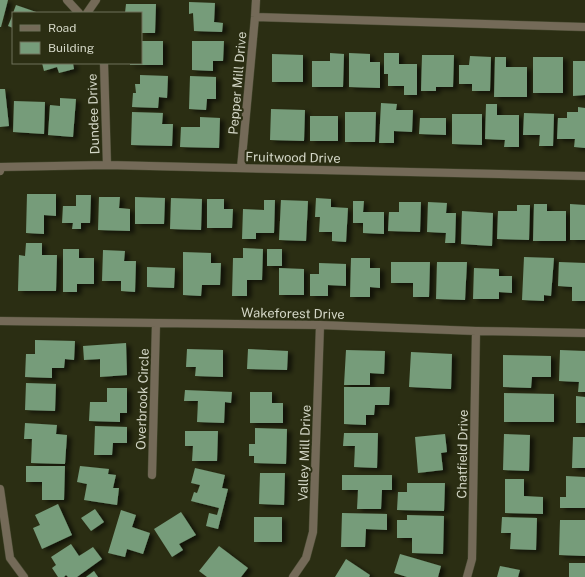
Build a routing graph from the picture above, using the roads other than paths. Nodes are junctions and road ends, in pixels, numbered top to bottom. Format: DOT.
graph roads {
  1 [pos="67,0"];
  2 [pos="96,0"];
  3 [pos="256,0"];
  4 [pos="78,12"];
  5 [pos="88,12"];
  6 [pos="255,17"];
  7 [pos="585,27"];
  8 [pos="104,64"];
  9 [pos="107,165"];
  10 [pos="241,168"];
  11 [pos="0,169"];
  12 [pos="585,176"];
  13 [pos="0,321"];
  14 [pos="156,323"];
  15 [pos="320,325"];
  16 [pos="476,330"];
  17 [pos="585,333"];
  18 [pos="152,475"];
  19 [pos="0,489"];
  20 [pos="24,577"];
  21 [pos="293,577"];
  22 [pos="467,577"];
  1 -- 4 [label="street"];
  2 -- 5 [label="street"];
  3 -- 6 [label="street, Pepper Mill Drive"];
  6 -- 7 [label="street"];
  6 -- 10 [label="street, Pepper Mill Drive"];
  8 -- 9 [label="street, Dundee Drive"];
  9 -- 10 [label="street, Fruitwood Drive"];
  9 -- 11 [label="street, Fruitwood Drive"];
  10 -- 12 [label="street, Fruitwood Drive"];
  13 -- 14 [label="street, Wakeforest Drive"];
  14 -- 15 [label="street, Wakeforest Drive"];
  14 -- 18 [label="street, Overbrook Circle"];
  15 -- 16 [label="street, Wakeforest Drive"];
  15 -- 21 [label="street, Valley Mill Drive"];
  16 -- 17 [label="street, Wakeforest Drive"];
  16 -- 22 [label="street, Chatfield Drive"];
  19 -- 20 [label="street"];
}
